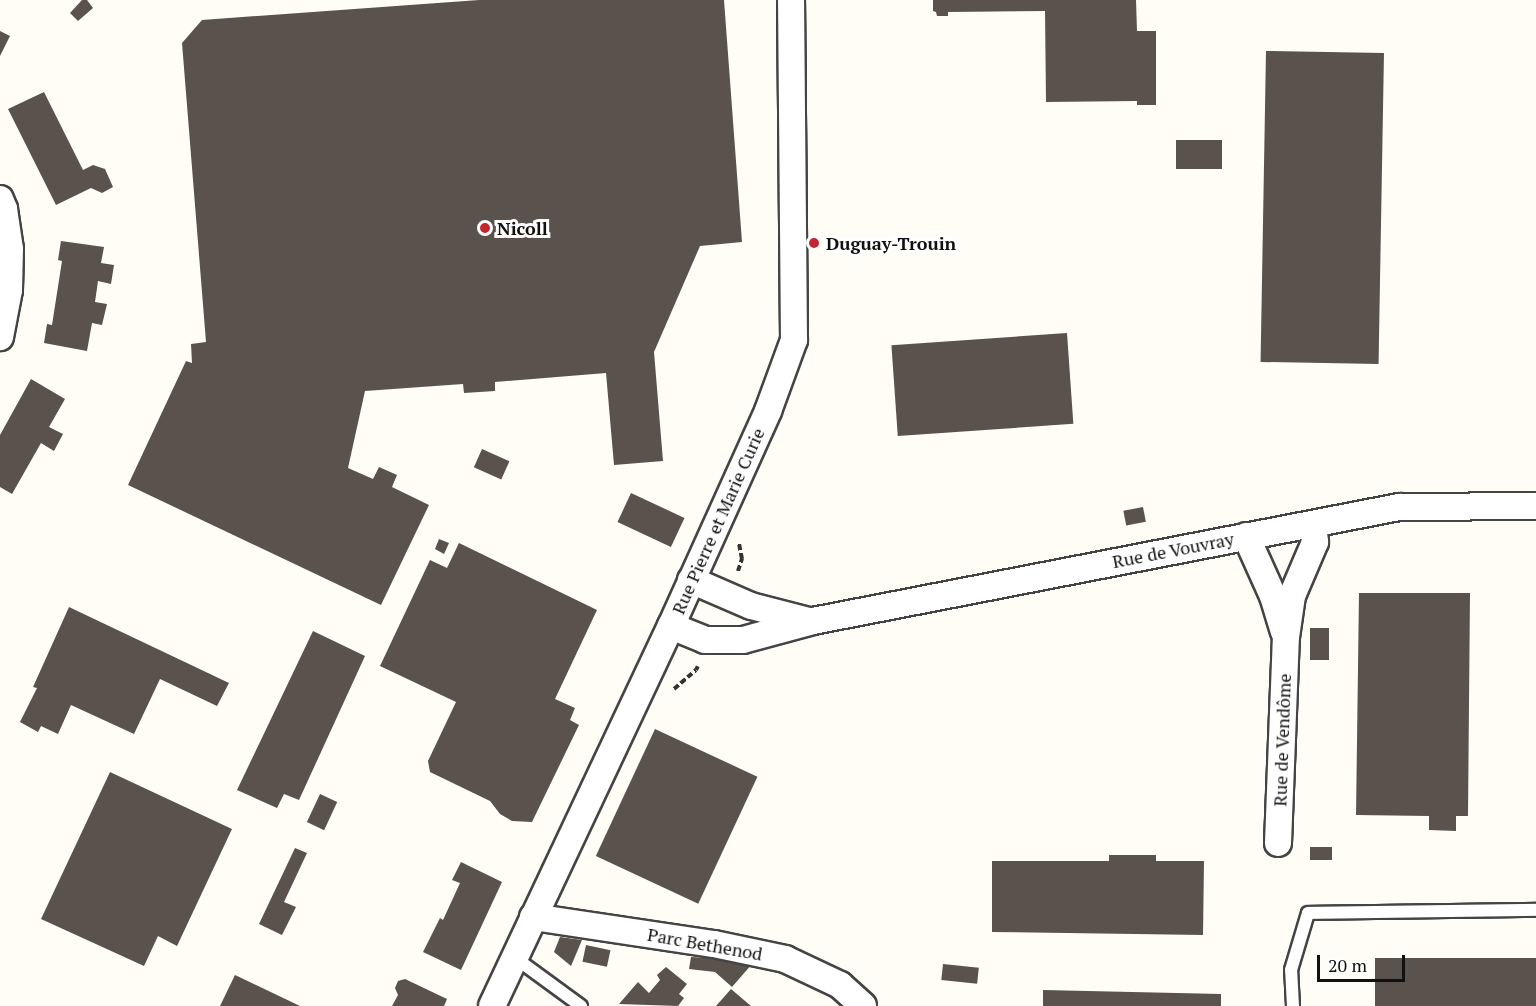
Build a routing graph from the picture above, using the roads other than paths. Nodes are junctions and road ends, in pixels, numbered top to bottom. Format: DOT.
graph roads {
  1 [pos="791,0"];
  2 [pos="0,199"];
  3 [pos="0,337"];
  4 [pos="1536,506"];
  5 [pos="1313,524"];
  6 [pos="1246,536"];
  7 [pos="691,580"];
  8 [pos="813,621"];
  9 [pos="671,626"];
  10 [pos="1286,637"];
  11 [pos="1278,843"];
  12 [pos="1536,910"];
  13 [pos="533,917"];
  14 [pos="514,957"];
  15 [pos="492,1006"];
  16 [pos="581,1006"];
  17 [pos="863,1006"];
  18 [pos="1293,1006"];
  1 -- 7 [label="street, Rue Pierre et Marie Curie"];
  2 -- 3 [label="street"];
  4 -- 5 [label="street, Rue de Vouvray"];
  5 -- 6 [label="street, Rue de Vouvray"];
  5 -- 10 [label="street, Rue de Vendôme"];
  6 -- 8 [label="street, Rue de Vouvray"];
  6 -- 10 [label="street, Rue de Vendôme"];
  7 -- 8 [label="street, Rue de Vouvray"];
  7 -- 9 [label="street, Rue Pierre et Marie Curie"];
  8 -- 9 [label="street, Rue de Vouvray"];
  9 -- 13 [label="street, Rue Pierre et Marie Curie"];
  10 -- 11 [label="street, Rue de Vendôme"];
  12 -- 18 [label="lane"];
  13 -- 14 [label="street, Rue Pierre et Marie Curie"];
  13 -- 17 [label="street, Parc Bethenod"];
  14 -- 15 [label="street, Rue Pierre et Marie Curie"];
  14 -- 16 [label="lane"];
}
